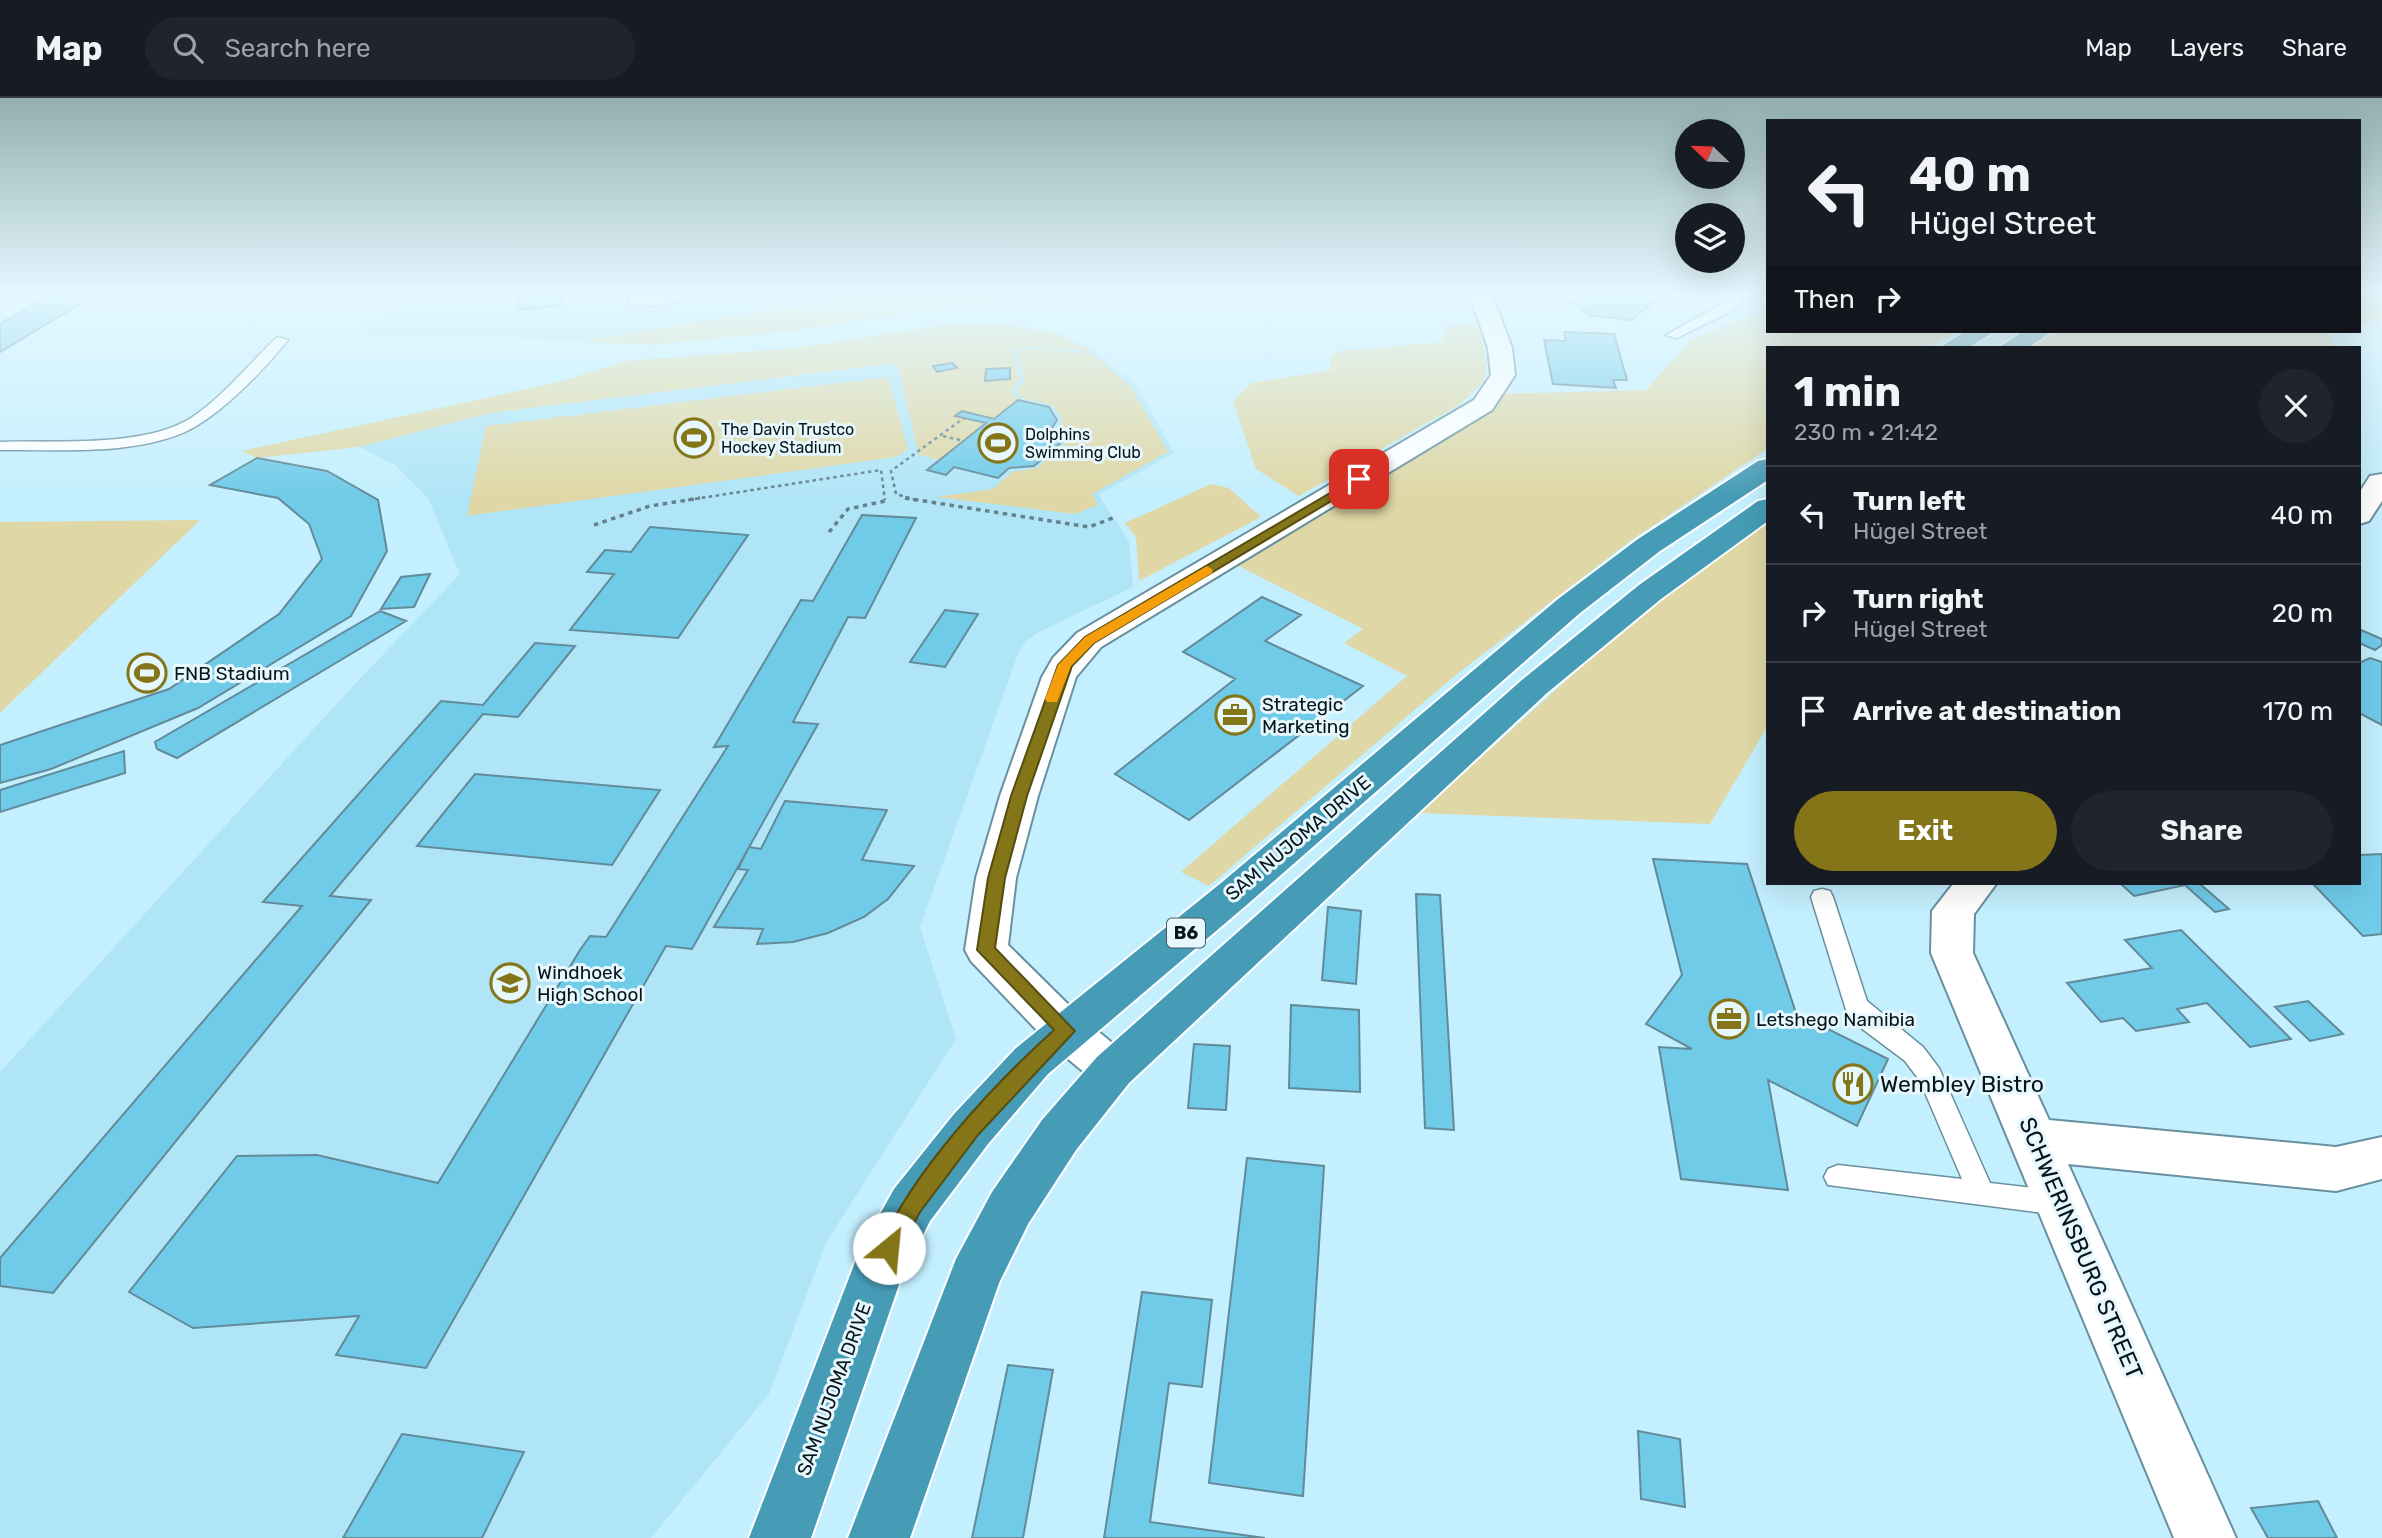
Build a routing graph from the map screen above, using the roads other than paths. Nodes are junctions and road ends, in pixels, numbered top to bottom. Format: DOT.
graph roads {
  1 [pos="258,362"];
  2 [pos="1502,362"];
  3 [pos="0,446"];
  4 [pos="1766,468"];
  5 [pos="2380,482"];
  6 [pos="1766,508"];
  7 [pos="2361,512"];
  8 [pos="1975,885"];
  9 [pos="1822,897"];
  10 [pos="1066,1031"];
  11 [pos="1113,1070"];
  12 [pos="2035,1140"];
  13 [pos="2382,1158"];
  14 [pos="1838,1177"];
  15 [pos="1981,1193"];
  16 [pos="2062,1204"];
  17 [pos="779,1531"];
  18 [pos="880,1538"];
  19 [pos="2205,1538"];
  1 -- 3 [label="lane"];
  2 -- 10 [label="street"];
  4 -- 10 [label="highway, SAM NUJOMA DRIVE / B6"];
  5 -- 7 [label="street"];
  6 -- 11 [label="highway"];
  8 -- 12 [label="street, SCHWERINSBURG STREET"];
  9 -- 15 [label="lane"];
  10 -- 11 [label="street"];
  10 -- 17 [label="highway, SAM NUJOMA DRIVE / B6"];
  11 -- 18 [label="highway"];
  12 -- 13 [label="street"];
  12 -- 16 [label="street, SCHWERINSBURG STREET"];
  14 -- 15 [label="lane"];
  15 -- 16 [label="lane"];
  16 -- 19 [label="street, SCHWERINSBURG STREET"];
}
